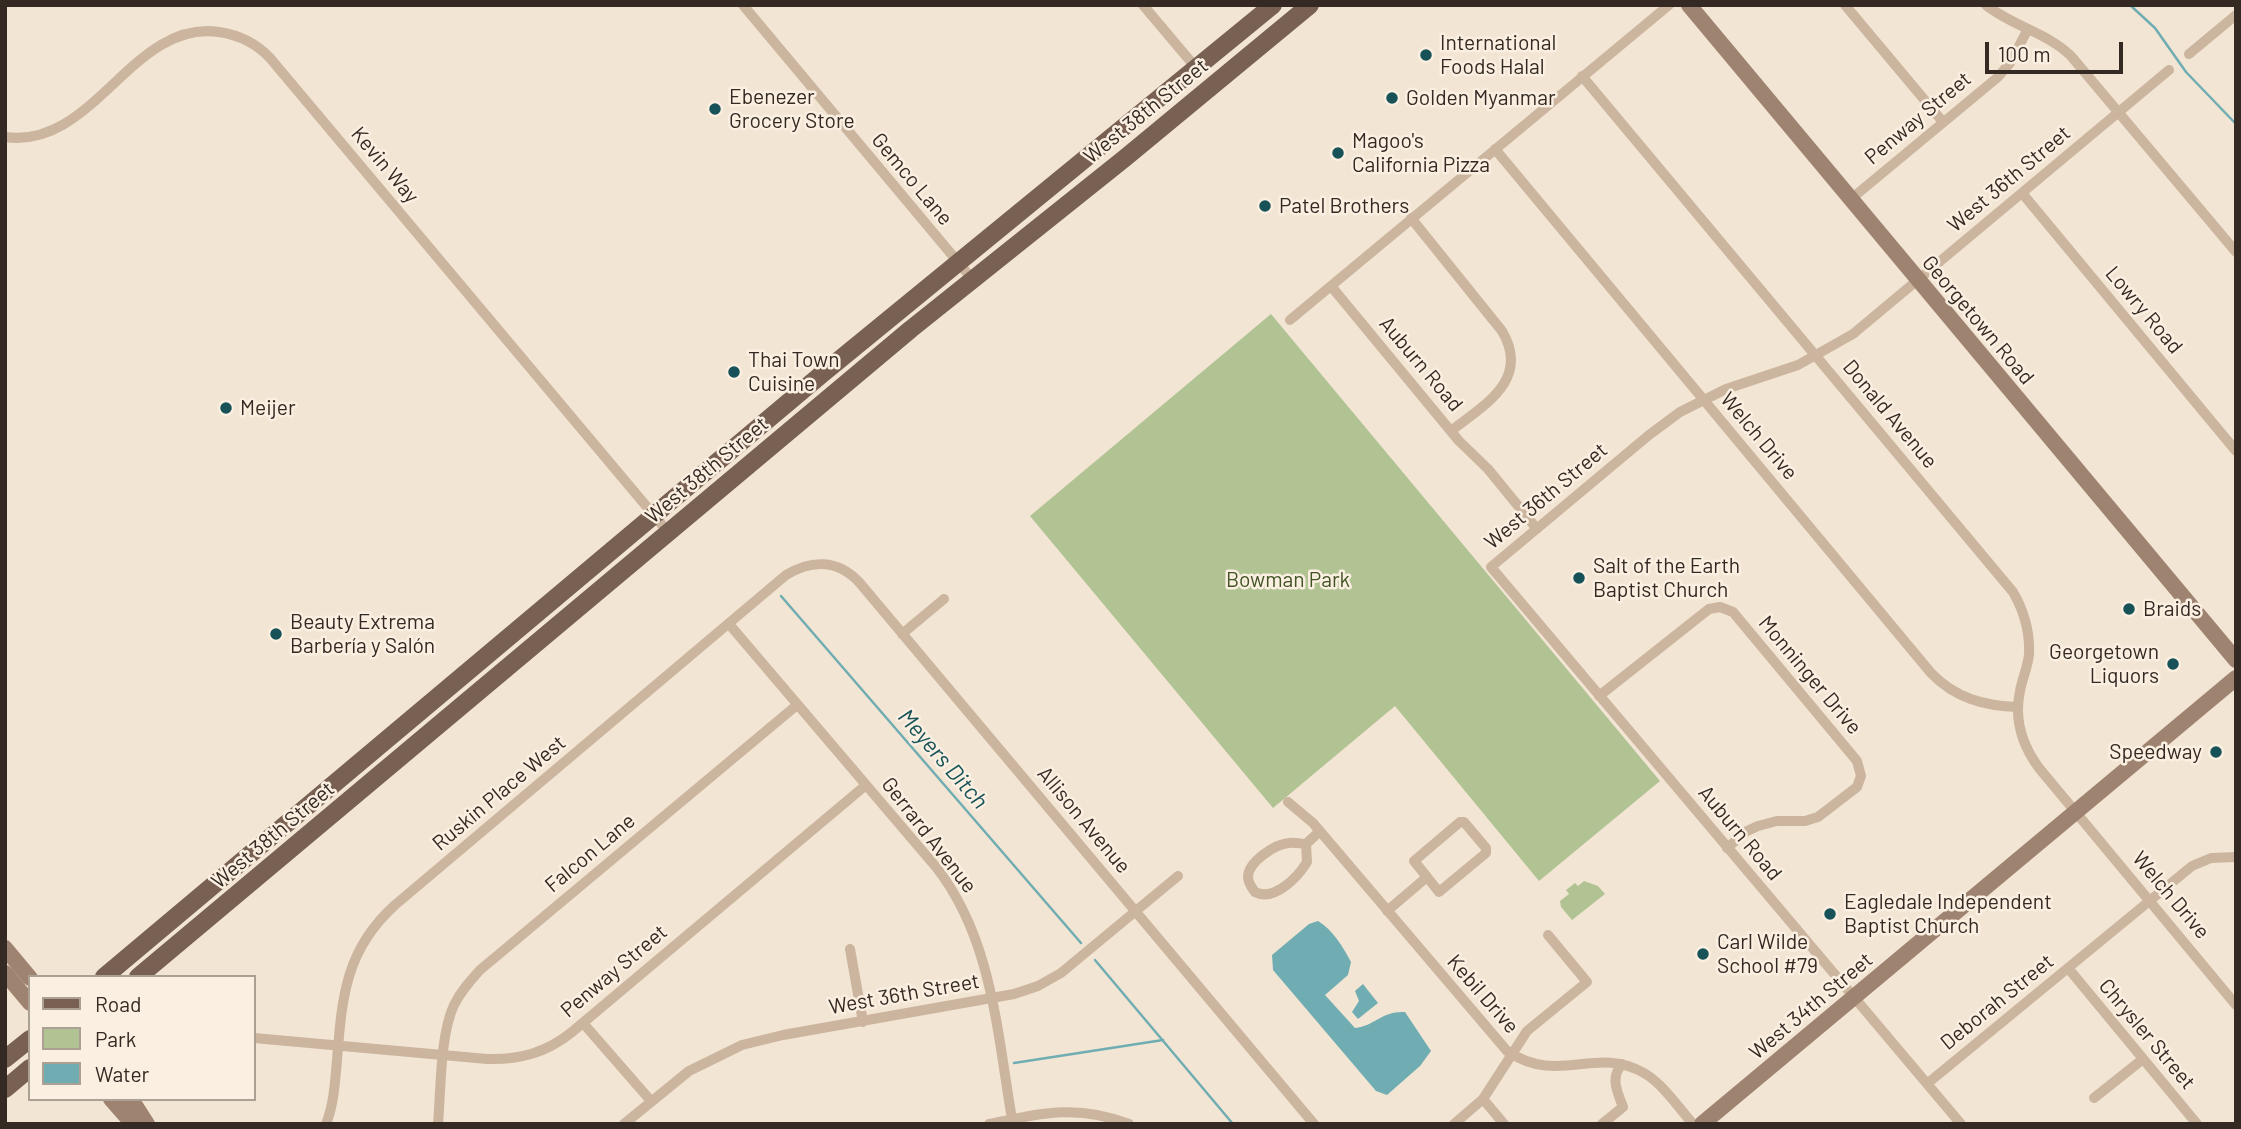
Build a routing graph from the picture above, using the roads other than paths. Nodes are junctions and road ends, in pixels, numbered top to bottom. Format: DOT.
graph roads {
  1 [pos="743,5"];
  2 [pos="1143,5"];
  3 [pos="1273,5"];
  4 [pos="1310,5"];
  5 [pos="1669,5"];
  6 [pos="1689,5"];
  7 [pos="1845,5"];
  8 [pos="1986,5"];
  9 [pos="2234,21"];
  10 [pos="2028,29"];
  11 [pos="2189,54"];
  12 [pos="1197,69"];
  13 [pos="2169,70"];
  14 [pos="1582,76"];
  15 [pos="2119,112"];
  16 [pos="1943,122"];
  17 [pos="5,137"];
  18 [pos="1494,149"];
  19 [pos="1125,158"];
  20 [pos="2022,193"];
  21 [pos="1851,199"];
  22 [pos="1411,218"];
  23 [pos="2236,252"];
  24 [pos="958,263"];
  25 [pos="973,280"];
  26 [pos="1918,280"];
  27 [pos="1331,286"];
  28 [pos="1290,320"];
  29 [pos="1816,357"];
  30 [pos="1703,399"];
  31 [pos="1451,431"];
  32 [pos="2236,451"];
  33 [pos="653,515"];
  34 [pos="1537,528"];
  35 [pos="668,532"];
  36 [pos="811,564"];
  37 [pos="1490,567"];
  38 [pos="944,599"];
  39 [pos="729,624"];
  40 [pos="902,634"];
  41 [pos="2236,660"];
  42 [pos="463,675"];
  43 [pos="2236,678"];
  44 [pos="1599,696"];
  45 [pos="797,705"];
  46 [pos="2018,707"];
  47 [pos="445,719"];
  48 [pos="348,772"];
  49 [pos="866,785"];
  50 [pos="1288,802"];
  51 [pos="2076,811"];
  52 [pos="291,820"];
  53 [pos="326,820"];
  54 [pos="1320,831"];
  55 [pos="1306,844"];
  56 [pos="1727,848"];
  57 [pos="2231,857"];
  58 [pos="1178,876"];
  59 [pos="1427,877"];
  60 [pos="256,878"];
  61 [pos="2150,900"];
  62 [pos="1136,911"];
  63 [pos="1387,911"];
  64 [pos="1548,934"];
  65 [pos="5,948"];
  66 [pos="850,949"];
  67 [pos="2068,968"];
  68 [pos="5,973"];
  69 [pos="106,975"];
  70 [pos="140,975"];
  71 [pos="28,976"];
  72 [pos="1855,996"];
  73 [pos="990,998"];
  74 [pos="28,1001"];
  75 [pos="2236,1005"];
  76 [pos="863,1021"];
  77 [pos="583,1023"];
  78 [pos="256,1038"];
  79 [pos="28,1040"];
  80 [pos="338,1046"];
  81 [pos="444,1055"];
  82 [pos="1512,1055"];
  83 [pos="5,1059"];
  84 [pos="2143,1059"];
  85 [pos="1622,1064"];
  86 [pos="28,1070"];
  87 [pos="1928,1083"];
  88 [pos="5,1088"];
  89 [pos="2094,1098"];
  90 [pos="1483,1099"];
  91 [pos="113,1101"];
  92 [pos="132,1101"];
  93 [pos="651,1101"];
  94 [pos="1012,1119"];
  95 [pos="133,1124"];
  96 [pos="147,1124"];
  97 [pos="326,1124"];
  98 [pos="438,1124"];
  99 [pos="624,1124"];
  100 [pos="989,1124"];
  101 [pos="1129,1124"];
  102 [pos="1314,1124"];
  103 [pos="1454,1124"];
  104 [pos="1504,1124"];
  105 [pos="1602,1124"];
  106 [pos="1693,1124"];
  107 [pos="1702,1124"];
  108 [pos="1961,1124"];
  109 [pos="2197,1124"];
  1 -- 24 [label="street, Gemco Lane"];
  2 -- 12 [label="street"];
  3 -- 12 [label="main road, West 38th Street"];
  4 -- 19 [label="main road, West 38th Street"];
  5 -- 14 [label="street"];
  6 -- 21 [label="main road, Georgetown Road"];
  7 -- 16 [label="street"];
  8 -- 10 [label="street"];
  9 -- 11 [label="street"];
  10 -- 15 [label="street"];
  10 -- 16 [label="street, Penway Street"];
  12 -- 19 [label="main road"];
  12 -- 24 [label="main road, West 38th Street"];
  13 -- 15 [label="street, West 36th Street"];
  14 -- 18 [label="street"];
  14 -- 29 [label="street, Donald Avenue"];
  15 -- 20 [label="street, West 36th Street"];
  15 -- 23 [label="street"];
  16 -- 21 [label="street, Penway Street"];
  17 -- 33 [label="street, Kevin Way"];
  18 -- 22 [label="street"];
  18 -- 30 [label="street, Welch Drive"];
  19 -- 25 [label="main road, West 38th Street"];
  20 -- 26 [label="street, West 36th Street"];
  20 -- 32 [label="street, Lowry Road"];
  21 -- 26 [label="main road, Georgetown Road"];
  22 -- 27 [label="street"];
  22 -- 31 [label="street"];
  24 -- 25 [label="street, Gemco Lane"];
  24 -- 33 [label="main road, West 38th Street"];
  25 -- 35 [label="main road, West 38th Street"];
  26 -- 29 [label="street, West 36th Street"];
  26 -- 41 [label="main road, Georgetown Road"];
  27 -- 28 [label="street"];
  27 -- 31 [label="street, Auburn Road"];
  29 -- 30 [label="street, West 36th Street"];
  29 -- 46 [label="street, Donald Avenue"];
  30 -- 34 [label="street, West 36th Street"];
  30 -- 46 [label="street, Welch Drive"];
  31 -- 34 [label="street, Auburn Road"];
  33 -- 35 [label="street, Kevin Way"];
  33 -- 42 [label="main road, West 38th Street"];
  34 -- 37 [label="street, West 36th Street"];
  35 -- 47 [label="main road, West 38th Street"];
  36 -- 39 [label="street, Ruskin Place West"];
  36 -- 40 [label="street, Allison Avenue"];
  37 -- 44 [label="street, Auburn Road"];
  38 -- 40 [label="street"];
  39 -- 45 [label="street, Gerrard Avenue"];
  39 -- 80 [label="street, Ruskin Place West"];
  40 -- 62 [label="street, Allison Avenue"];
  42 -- 47 [label="main road"];
  42 -- 48 [label="main road, West 38th Street"];
  43 -- 51 [label="main road, West 34th Street"];
  44 -- 56 [label="street, Auburn Road"];
  44 -- 56 [label="street, Monninger Drive"];
  45 -- 49 [label="street, Gerrard Avenue"];
  45 -- 81 [label="street, Falcon Lane"];
  46 -- 51 [label="street, Donald Avenue"];
  47 -- 53 [label="main road, West 38th Street"];
  48 -- 52 [label="main road, West 38th Street"];
  48 -- 53 [label="main road"];
  49 -- 73 [label="street, Gerrard Avenue"];
  49 -- 77 [label="street, Penway Street"];
  50 -- 54 [label="street, Kebil Drive"];
  51 -- 61 [label="street, Welch Drive"];
  51 -- 72 [label="main road, West 34th Street"];
  52 -- 60 [label="main road"];
  52 -- 69 [label="main road, West 38th Street"];
  53 -- 60 [label="main road, West 38th Street"];
  54 -- 55 [label="street"];
  54 -- 63 [label="street, Kebil Drive"];
  55 -- 55 [label="street"];
  56 -- 72 [label="street, Auburn Road"];
  57 -- 61 [label="street, Deborah Street"];
  58 -- 62 [label="street, West 36th Street"];
  59 -- 59 [label="street"];
  59 -- 63 [label="street"];
  60 -- 70 [label="main road, West 38th Street"];
  61 -- 67 [label="street, Deborah Street"];
  61 -- 75 [label="street, Welch Drive"];
  62 -- 73 [label="street, West 36th Street"];
  62 -- 102 [label="street, Allison Avenue"];
  63 -- 82 [label="street, Kebil Drive"];
  64 -- 82 [label="street"];
  65 -- 71 [label="main road"];
  66 -- 76 [label="street"];
  67 -- 84 [label="street, Chrysler Street"];
  67 -- 87 [label="street, Deborah Street"];
  68 -- 74 [label="main road"];
  72 -- 87 [label="street, Auburn Road"];
  72 -- 107 [label="main road, West 34th Street"];
  73 -- 76 [label="street, West 36th Street"];
  73 -- 94 [label="street, Gerrard Avenue"];
  76 -- 93 [label="street, West 36th Street"];
  77 -- 81 [label="street, Penway Street"];
  77 -- 93 [label="street"];
  78 -- 80 [label="street, Penway Street"];
  79 -- 83 [label="main road"];
  80 -- 81 [label="street, Penway Street"];
  80 -- 97 [label="street, Ruskin Place West"];
  81 -- 98 [label="street, Falcon Lane"];
  82 -- 85 [label="street, Kebil Drive"];
  82 -- 90 [label="street"];
  84 -- 89 [label="street"];
  84 -- 109 [label="street, Chrysler Street"];
  85 -- 105 [label="street"];
  85 -- 106 [label="street, Kebil Drive"];
  86 -- 88 [label="main road"];
  87 -- 108 [label="street, Auburn Road"];
  90 -- 103 [label="street"];
  90 -- 104 [label="street"];
  91 -- 95 [label="main road"];
  92 -- 96 [label="main road"];
  93 -- 99 [label="street, West 36th Street"];
  94 -- 100 [label="street"];
  94 -- 101 [label="street"];
}
